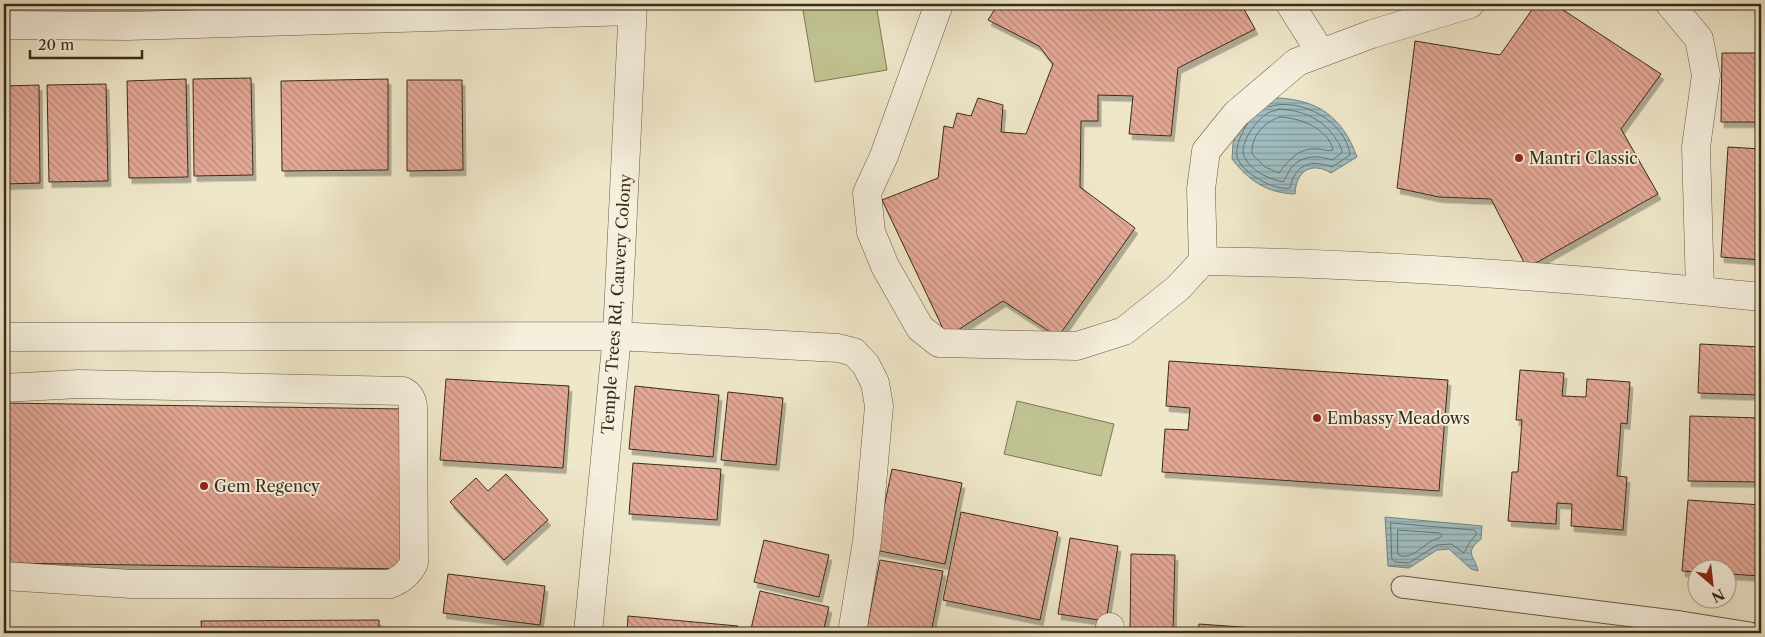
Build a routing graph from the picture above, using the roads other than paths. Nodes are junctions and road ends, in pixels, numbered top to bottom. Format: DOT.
graph roads {
  1 [pos="940,4"];
  2 [pos="1290,4"];
  3 [pos="1470,4"];
  4 [pos="1670,4"];
  5 [pos="632,7"];
  6 [pos="360,12"];
  7 [pos="128,15"];
  8 [pos="4,26"];
  9 [pos="1321,53"];
  10 [pos="1203,261"];
  11 [pos="1700,291"];
  12 [pos="1761,297"];
  13 [pos="617,336"];
  14 [pos="4,337"];
  15 [pos="4,388"];
  16 [pos="4,576"];
  17 [pos="1402,587"];
  18 [pos="588,633"];
  19 [pos="852,633"];
  20 [pos="1750,633"];
  1 -- 10 [label="street"];
  2 -- 9 [label="street"];
  3 -- 9 [label="street"];
  4 -- 11 [label="street"];
  5 -- 6 [label="street"];
  5 -- 13 [label="street, Temple Trees Rd, Cauvery Colony"];
  6 -- 7 [label="street"];
  7 -- 8 [label="street"];
  9 -- 10 [label="street"];
  10 -- 11 [label="street"];
  11 -- 12 [label="street"];
  13 -- 14 [label="street"];
  13 -- 18 [label="street, Temple Trees Rd, Cauvery Colony"];
  13 -- 19 [label="street"];
  15 -- 16 [label="street"];
  17 -- 20 [label="lane"];
}
